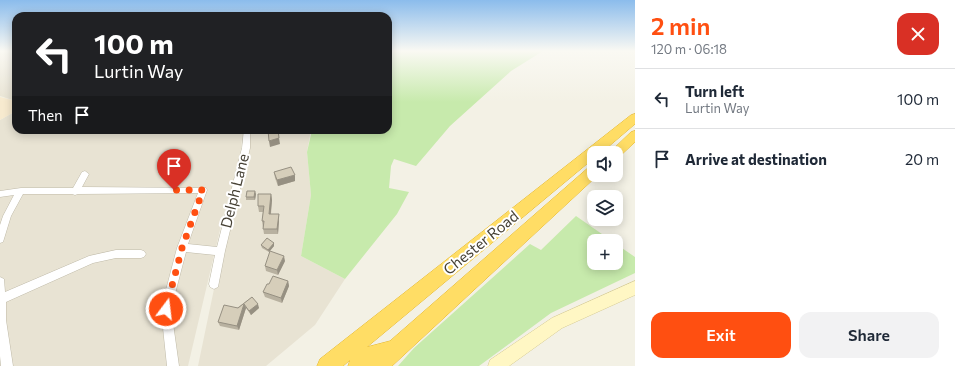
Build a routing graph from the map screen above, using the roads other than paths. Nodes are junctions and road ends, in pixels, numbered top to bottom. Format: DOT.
graph roads {
  1 [pos="635,118"];
  2 [pos="247,134"];
  3 [pos="635,135"];
  4 [pos="623,146"];
  5 [pos="85,174"];
  6 [pos="587,177"];
  7 [pos="21,192"];
  8 [pos="75,192"];
  9 [pos="0,194"];
  10 [pos="0,239"];
  11 [pos="182,248"];
  12 [pos="220,251"];
  13 [pos="141,254"];
  14 [pos="0,282"];
  15 [pos="214,284"];
  16 [pos="635,288"];
  17 [pos="1,299"];
  18 [pos="1,320"];
  19 [pos="394,350"];
  20 [pos="7,366"];
  21 [pos="173,366"];
  22 [pos="327,366"];
  23 [pos="358,366"];
  24 [pos="377,366"];
  25 [pos="496,366"];
  1 -- 22 [label="highway, Chester Road"];
  2 -- 12 [label="street, Delph Lane"];
  3 -- 4 [label="highway"];
  5 -- 8 [label="street"];
  6 -- 19 [label="highway, Chester Road"];
  7 -- 8 [label="street"];
  7 -- 9 [label="street"];
  7 -- 10 [label="street"];
  8 -- 11 [label="street"];
  11 -- 12 [label="street"];
  11 -- 21 [label="street"];
  12 -- 15 [label="street, Delph Lane"];
  13 -- 17 [label="street"];
  14 -- 17 [label="street"];
  16 -- 25 [label="street"];
  17 -- 18 [label="street"];
  18 -- 20 [label="street"];
  19 -- 23 [label="highway"];
  19 -- 24 [label="highway, Chester Road"];
}
